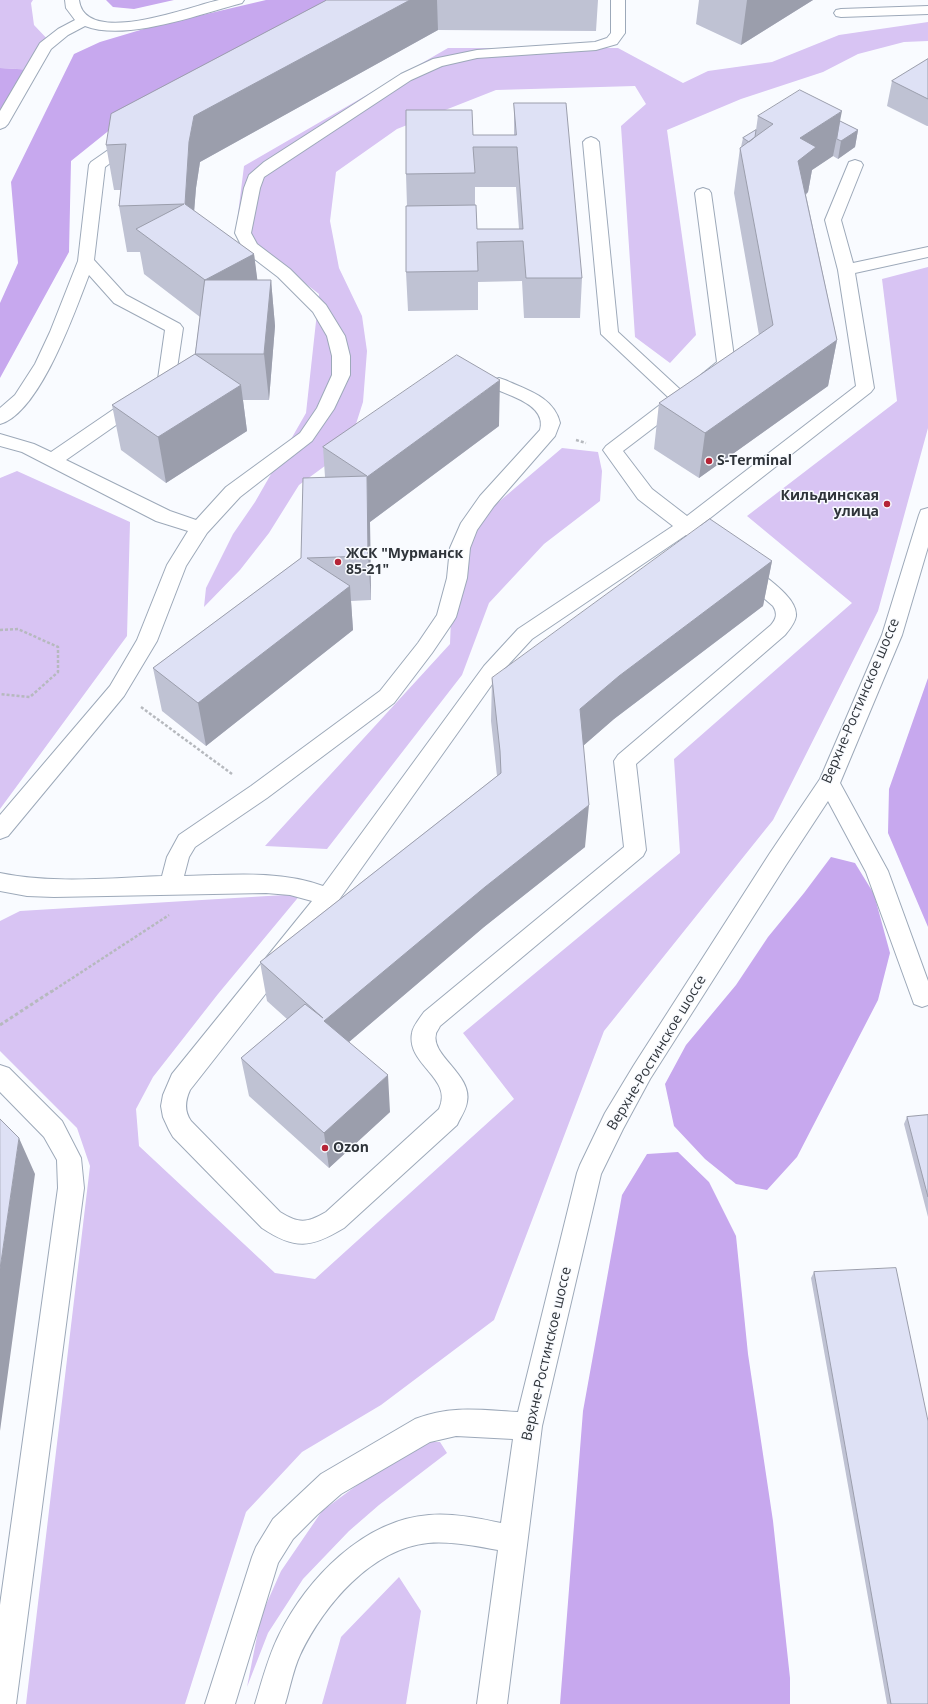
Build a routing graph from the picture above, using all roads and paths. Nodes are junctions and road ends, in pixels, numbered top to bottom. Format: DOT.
graph roads {
  1 [pos="72,0"];
  2 [pos="237,0"];
  3 [pos="618,0"];
  4 [pos="928,10"];
  5 [pos="841,13"];
  6 [pos="84,21"];
  7 [pos="0,124"];
  8 [pos="142,133"];
  9 [pos="591,142"];
  10 [pos="854,165"];
  11 [pos="703,193"];
  12 [pos="928,252"];
  13 [pos="86,261"];
  14 [pos="846,270"];
  15 [pos="499,384"];
  16 [pos="680,399"];
  17 [pos="0,418"];
  18 [pos="549,432"];
  19 [pos="0,440"];
  20 [pos="612,450"];
  21 [pos="53,460"];
  22 [pos="928,515"];
  23 [pos="688,525"];
  24 [pos="200,528"];
  25 [pos="0,630"];
  26 [pos="0,694"];
  27 [pos="159,719"];
  28 [pos="215,762"];
  29 [pos="829,783"];
  30 [pos="0,830"];
  31 [pos="0,882"];
  32 [pos="172,885"];
  33 [pos="328,896"];
  34 [pos="922,997"];
  35 [pos="0,1025"];
  36 [pos="0,1076"];
  37 [pos="528,1426"];
  38 [pos="513,1539"];
  39 [pos="1,1704"];
  40 [pos="220,1704"];
  41 [pos="270,1704"];
  42 [pos="492,1704"];
  1 -- 6 [label="street"];
  2 -- 6 [label="street"];
  3 -- 24 [label="street"];
  4 -- 5 [label="street"];
  6 -- 7 [label="street"];
  8 -- 13 [label="street"];
  9 -- 16 [label="street"];
  10 -- 14 [label="street"];
  11 -- 16 [label="street"];
  12 -- 14 [label="street"];
  13 -- 17 [label="street"];
  13 -- 21 [label="street"];
  14 -- 23 [label="street"];
  15 -- 18 [label="street"];
  16 -- 20 [label="street"];
  18 -- 20 [label="path"];
  18 -- 32 [label="street"];
  19 -- 21 [label="street"];
  20 -- 23 [label="street"];
  21 -- 24 [label="street"];
  22 -- 29 [label="street, Верхне-Ростинское шоссе"];
  23 -- 33 [label="street"];
  23 -- 33 [label="street"];
  24 -- 30 [label="street"];
  25 -- 26 [label="path"];
  27 -- 28 [label="path"];
  29 -- 34 [label="street"];
  29 -- 37 [label="street, Верхне-Ростинское шоссе"];
  31 -- 32 [label="street"];
  32 -- 33 [label="street"];
  32 -- 35 [label="path"];
  36 -- 39 [label="street"];
  37 -- 38 [label="street, Верхне-Ростинское шоссе"];
  37 -- 40 [label="street"];
  38 -- 41 [label="street"];
  38 -- 42 [label="street, Верхне-Ростинское шоссе"];
}
